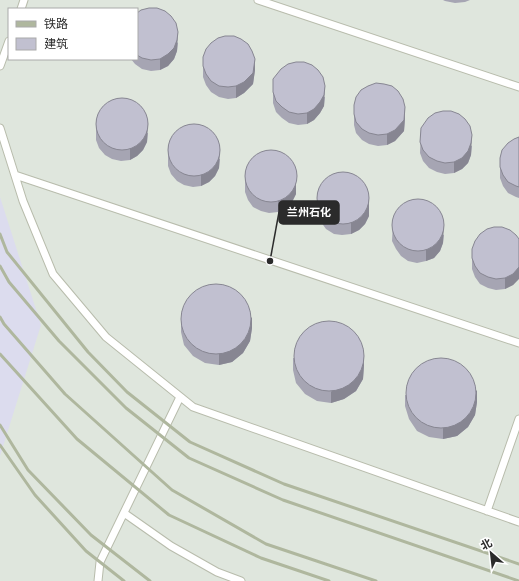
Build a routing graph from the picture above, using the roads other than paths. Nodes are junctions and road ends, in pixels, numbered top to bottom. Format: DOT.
graph roads {
  1 [pos="258,0"];
  2 [pos="8,44"];
  3 [pos="0,66"];
  4 [pos="519,87"];
  5 [pos="0,128"];
  6 [pos="15,175"];
  7 [pos="519,343"];
  8 [pos="180,397"];
  9 [pos="519,419"];
  10 [pos="487,511"];
  11 [pos="124,513"];
  12 [pos="519,522"];
  13 [pos="98,581"];
  14 [pos="241,581"];
  1 -- 4 [label="lane"];
  2 -- 3 [label="lane"];
  5 -- 6 [label="lane"];
  6 -- 7 [label="lane"];
  6 -- 8 [label="lane"];
  8 -- 10 [label="lane"];
  8 -- 11 [label="lane"];
  9 -- 10 [label="lane"];
  10 -- 12 [label="lane"];
  11 -- 13 [label="lane"];
  11 -- 14 [label="lane"];
}
